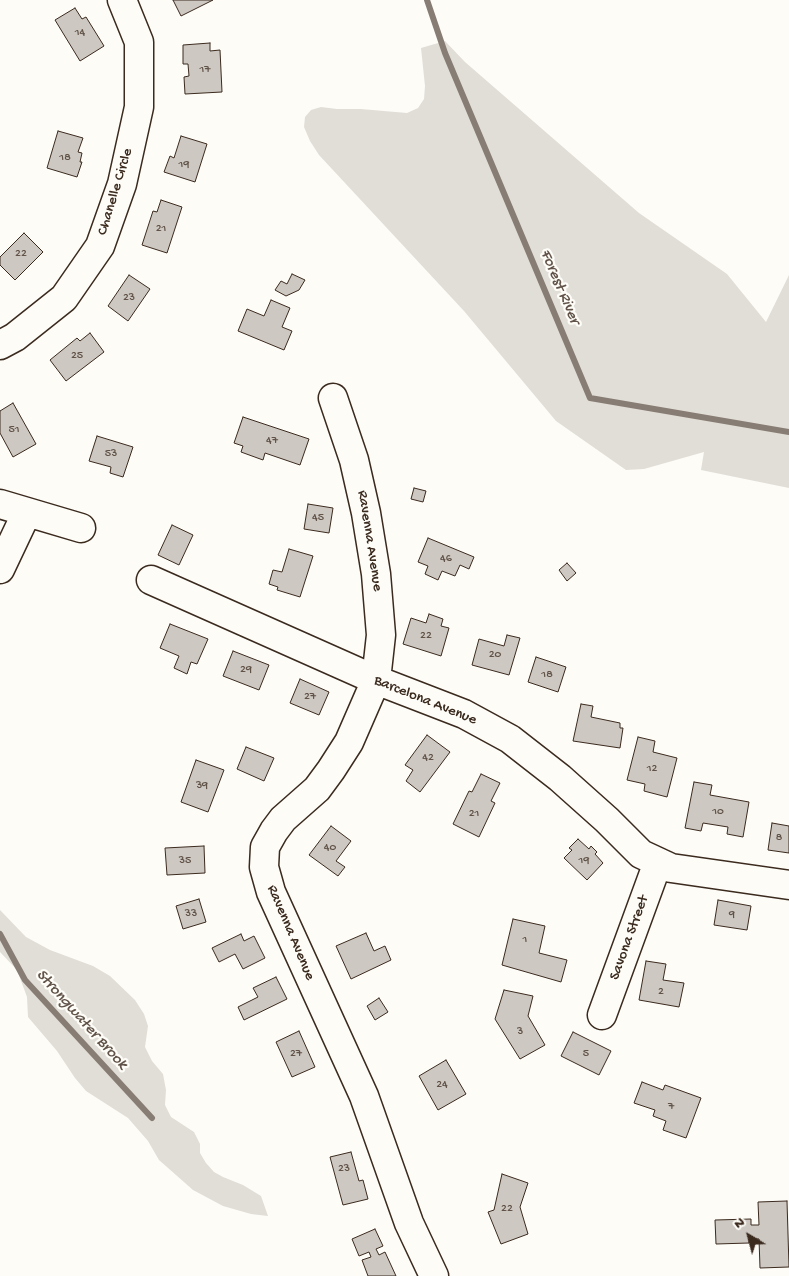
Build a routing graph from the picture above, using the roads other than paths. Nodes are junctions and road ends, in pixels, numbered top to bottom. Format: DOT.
graph roads {
  1 [pos="122,0"];
  2 [pos="0,345"];
  3 [pos="334,398"];
  4 [pos="0,504"];
  5 [pos="27,512"];
  6 [pos="81,528"];
  7 [pos="0,569"];
  8 [pos="151,580"];
  9 [pos="376,680"];
  10 [pos="658,862"];
  11 [pos="789,885"];
  12 [pos="602,1015"];
  13 [pos="434,1276"];
  1 -- 2 [label="street, Chanelle Circle"];
  3 -- 9 [label="street, Ravenna Avenue"];
  4 -- 5 [label="street"];
  5 -- 6 [label="street"];
  5 -- 7 [label="street"];
  8 -- 9 [label="street, Barcelona Avenue"];
  9 -- 10 [label="street, Barcelona Avenue"];
  9 -- 13 [label="street, Ravenna Avenue"];
  10 -- 11 [label="street, Barcelona Avenue"];
  10 -- 12 [label="street, Savona Street"];
}
